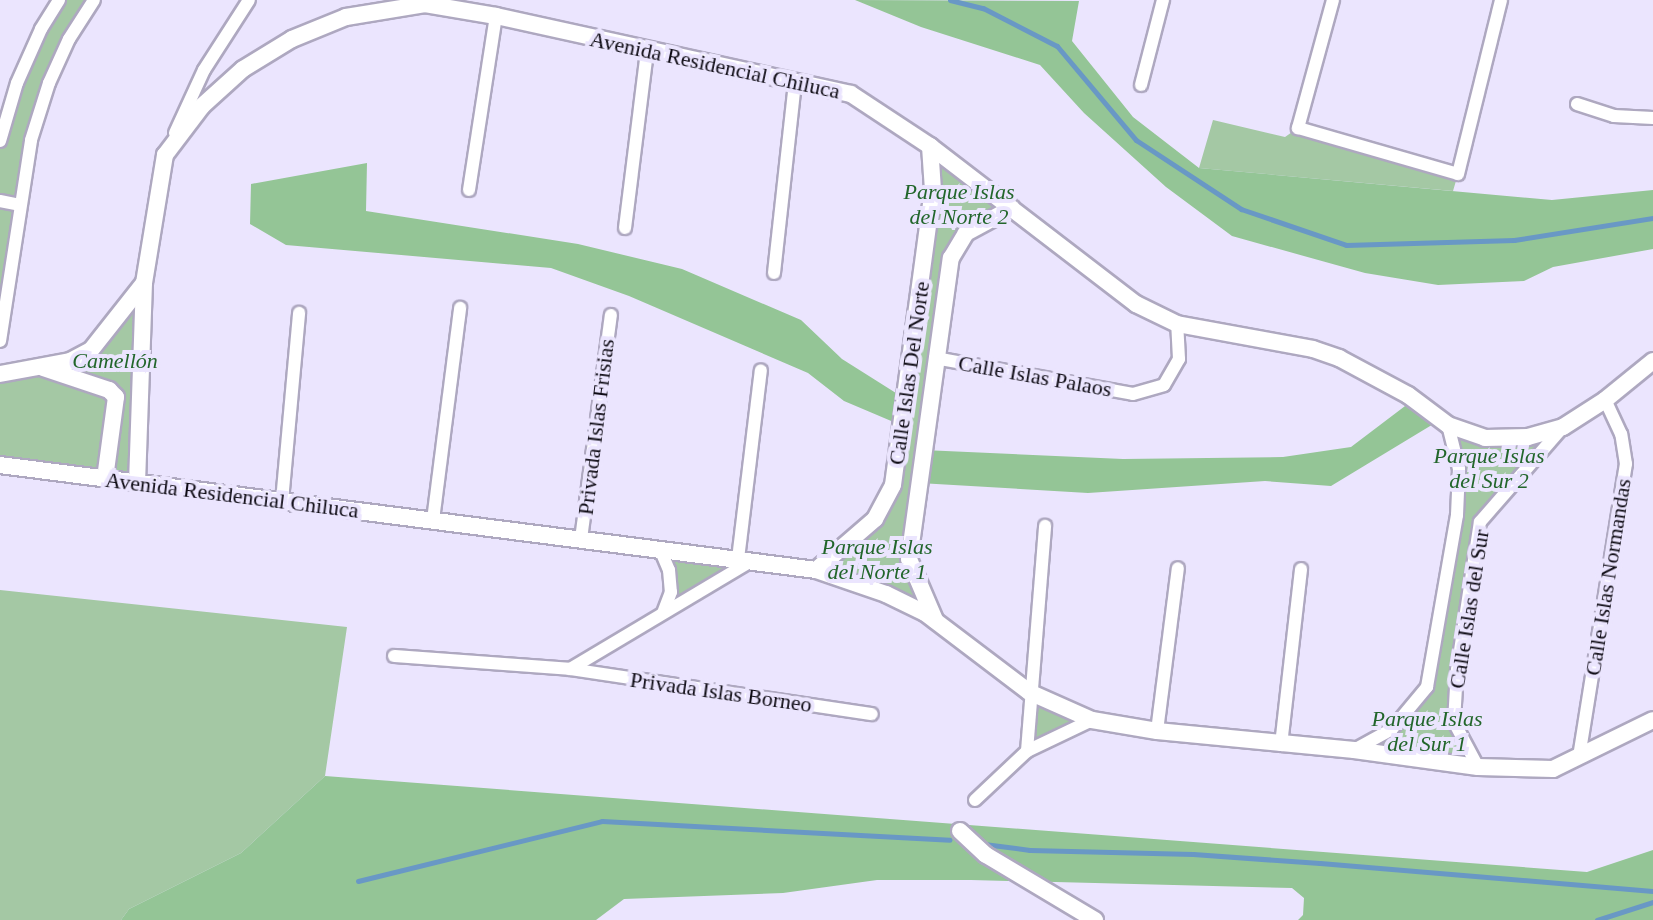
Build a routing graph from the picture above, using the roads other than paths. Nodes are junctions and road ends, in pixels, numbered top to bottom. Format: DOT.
graph roads {
  1 [pos="59,0"];
  2 [pos="94,0"];
  3 [pos="249,0"];
  4 [pos="1163,0"];
  5 [pos="1333,0"];
  6 [pos="1501,0"];
  7 [pos="496,16"];
  8 [pos="647,51"];
  9 [pos="795,82"];
  10 [pos="1141,85"];
  11 [pos="1577,104"];
  12 [pos="1653,118"];
  13 [pos="0,141"];
  14 [pos="930,146"];
  15 [pos="165,155"];
  16 [pos="469,190"];
  17 [pos="0,201"];
  18 [pos="20,205"];
  19 [pos="1012,208"];
  20 [pos="625,228"];
  21 [pos="774,273"];
  22 [pos="144,283"];
  23 [pos="460,308"];
  24 [pos="299,313"];
  25 [pos="611,315"];
  26 [pos="1177,324"];
  27 [pos="0,341"];
  28 [pos="935,358"];
  29 [pos="1653,361"];
  30 [pos="42,367"];
  31 [pos="761,370"];
  32 [pos="0,374"];
  33 [pos="1605,400"];
  34 [pos="1448,425"];
  35 [pos="1563,427"];
  36 [pos="0,465"];
  37 [pos="105,478"];
  38 [pos="137,483"];
  39 [pos="282,501"];
  40 [pos="433,520"];
  41 [pos="1045,526"];
  42 [pos="581,539"];
  43 [pos="660,549"];
  44 [pos="744,560"];
  45 [pos="1178,568"];
  46 [pos="1301,569"];
  47 [pos="816,570"];
  48 [pos="663,613"];
  49 [pos="936,621"];
  50 [pos="394,656"];
  51 [pos="570,669"];
  52 [pos="1029,692"];
  53 [pos="872,714"];
  54 [pos="1092,720"];
  55 [pos="1653,720"];
  56 [pos="1157,731"];
  57 [pos="1281,745"];
  58 [pos="1354,750"];
  59 [pos="1027,751"];
  60 [pos="1579,757"];
  61 [pos="1478,767"];
  62 [pos="975,800"];
  63 [pos="960,831"];
  64 [pos="1095,920"];
  1 -- 13 [label="street"];
  2 -- 18 [label="street"];
  3 -- 15 [label="street"];
  4 -- 10 [label="street"];
  5 -- 6 [label="street"];
  7 -- 8 [label="street, Avenida Residencial Chiluca"];
  7 -- 15 [label="street, Avenida Residencial Chiluca"];
  7 -- 16 [label="street"];
  8 -- 9 [label="street, Avenida Residencial Chiluca"];
  8 -- 20 [label="street"];
  9 -- 14 [label="street, Avenida Residencial Chiluca"];
  9 -- 21 [label="street"];
  11 -- 12 [label="street"];
  14 -- 19 [label="street, Avenida Residencial Chiluca"];
  14 -- 47 [label="street, Calle Islas Del Norte"];
  15 -- 22 [label="street, Avenida Residencial Chiluca"];
  17 -- 18 [label="street"];
  18 -- 27 [label="street"];
  19 -- 26 [label="street, Avenida Residencial Chiluca"];
  19 -- 28 [label="street, Calle Islas Del Norte"];
  22 -- 30 [label="street, Avenida Residencial Chiluca"];
  22 -- 38 [label="street"];
  23 -- 40 [label="street"];
  24 -- 39 [label="street"];
  25 -- 42 [label="street, Privada Islas Frisias"];
  26 -- 28 [label="street, Calle Islas Palaos"];
  26 -- 34 [label="street, Avenida Residencial Chiluca"];
  28 -- 49 [label="street, Calle Islas Del Norte"];
  29 -- 33 [label="street, Avenida Residencial Chiluca"];
  30 -- 32 [label="street, Avenida Residencial Chiluca"];
  30 -- 37 [label="street"];
  31 -- 44 [label="street"];
  33 -- 35 [label="street, Avenida Residencial Chiluca"];
  33 -- 60 [label="street, Calle Islas Normandas"];
  34 -- 35 [label="street, Avenida Residencial Chiluca"];
  34 -- 58 [label="street, Calle Islas del Sur"];
  35 -- 61 [label="street, Calle Islas del Sur"];
  36 -- 37 [label="street, Avenida Residencial Chiluca"];
  37 -- 38 [label="street, Avenida Residencial Chiluca"];
  38 -- 39 [label="street, Avenida Residencial Chiluca"];
  39 -- 40 [label="street, Avenida Residencial Chiluca"];
  40 -- 42 [label="street, Avenida Residencial Chiluca"];
  41 -- 52 [label="street"];
  42 -- 43 [label="street, Avenida Residencial Chiluca"];
  43 -- 44 [label="street, Avenida Residencial Chiluca"];
  43 -- 48 [label="street"];
  44 -- 47 [label="street, Avenida Residencial Chiluca"];
  44 -- 48 [label="street, Privada Islas Borneo"];
  45 -- 56 [label="street"];
  46 -- 57 [label="street"];
  47 -- 49 [label="street, Avenida Residencial Chiluca"];
  48 -- 51 [label="street, Privada Islas Borneo"];
  49 -- 52 [label="street, Avenida Residencial Chiluca"];
  50 -- 51 [label="street, Privada Islas Borneo"];
  51 -- 53 [label="street, Privada Islas Borneo"];
  52 -- 54 [label="street, Avenida Residencial Chiluca"];
  52 -- 59 [label="street"];
  54 -- 56 [label="street, Avenida Residencial Chiluca"];
  54 -- 59 [label="street"];
  55 -- 60 [label="street, Avenida Residencial Chiluca"];
  56 -- 57 [label="street, Avenida Residencial Chiluca"];
  57 -- 58 [label="street, Avenida Residencial Chiluca"];
  58 -- 61 [label="street, Avenida Residencial Chiluca"];
  59 -- 62 [label="street"];
  60 -- 61 [label="street, Avenida Residencial Chiluca"];
  63 -- 64 [label="street"];
}
